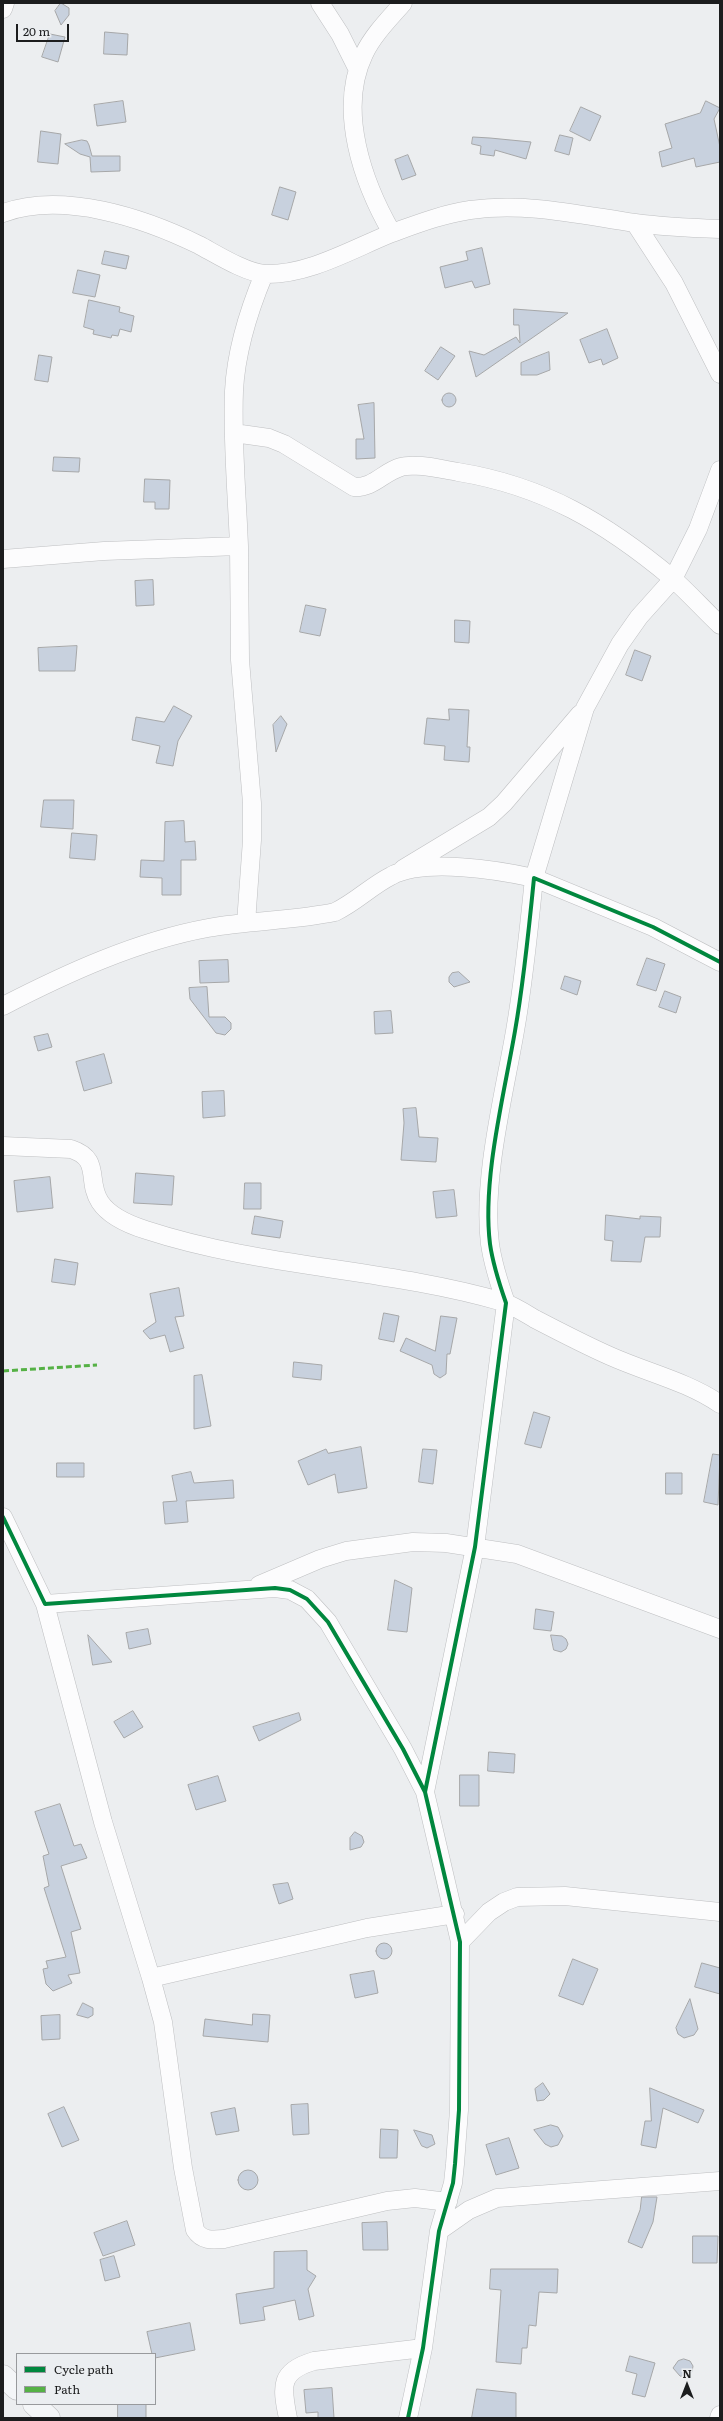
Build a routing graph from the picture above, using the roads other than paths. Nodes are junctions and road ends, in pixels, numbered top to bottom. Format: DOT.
graph roads {
  1 [pos="5,3"];
  2 [pos="320,3"];
  3 [pos="403,3"];
  4 [pos="3,9"];
  5 [pos="358,70"];
  6 [pos="3,213"];
  7 [pos="635,223"];
  8 [pos="720,229"];
  9 [pos="392,233"];
  10 [pos="264,274"];
  11 [pos="720,374"];
  12 [pos="234,433"];
  13 [pos="720,470"];
  14 [pos="239,546"];
  15 [pos="3,559"];
  16 [pos="673,579"];
  17 [pos="720,625"];
  18 [pos="584,708"];
  19 [pos="393,875"];
  20 [pos="534,878"];
  21 [pos="246,923"];
  22 [pos="719,960"];
  23 [pos="3,1006"];
  24 [pos="3,1146"];
  25 [pos="506,1303"];
  26 [pos="720,1404"];
  27 [pos="3,1517"];
  28 [pos="475,1546"];
  29 [pos="248,1590"];
  30 [pos="45,1604"];
  31 [pos="720,1629"];
  32 [pos="426,1792"];
  33 [pos="720,1912"];
  34 [pos="455,1914"];
  35 [pos="460,1942"];
  36 [pos="151,1978"];
  37 [pos="719,2177"];
  38 [pos="448,2202"];
  39 [pos="439,2231"];
  40 [pos="422,2348"];
  41 [pos="3,2376"];
  42 [pos="16,2388"];
  43 [pos="35,2405"];
  44 [pos="720,2415"];
  45 [pos="49,2418"];
  46 [pos="288,2418"];
  47 [pos="408,2418"];
  48 [pos="718,2418"];
  1 -- 4 [label="street"];
  2 -- 5 [label="street"];
  3 -- 5 [label="street"];
  5 -- 9 [label="street"];
  6 -- 10 [label="street"];
  7 -- 8 [label="street"];
  7 -- 9 [label="street"];
  7 -- 11 [label="street"];
  9 -- 10 [label="street"];
  10 -- 12 [label="street"];
  12 -- 14 [label="street"];
  12 -- 16 [label="street"];
  13 -- 16 [label="street"];
  14 -- 15 [label="street"];
  14 -- 21 [label="street"];
  16 -- 17 [label="street"];
  16 -- 18 [label="street"];
  18 -- 19 [label="street"];
  18 -- 20 [label="street"];
  19 -- 20 [label="street"];
  19 -- 21 [label="street"];
  20 -- 22 [label="street"];
  20 -- 25 [label="street"];
  21 -- 23 [label="street"];
  24 -- 25 [label="street"];
  25 -- 26 [label="street"];
  25 -- 28 [label="street"];
  27 -- 30 [label="street"];
  28 -- 29 [label="street"];
  28 -- 31 [label="street"];
  28 -- 32 [label="street"];
  29 -- 30 [label="street"];
  29 -- 32 [label="street"];
  30 -- 36 [label="street"];
  32 -- 34 [label="street"];
  33 -- 35 [label="street"];
  34 -- 35 [label="street"];
  34 -- 36 [label="street"];
  35 -- 38 [label="street"];
  36 -- 38 [label="street"];
  37 -- 39 [label="street"];
  38 -- 39 [label="street"];
  39 -- 40 [label="street"];
  40 -- 46 [label="street"];
  40 -- 47 [label="street"];
  41 -- 42 [label="street"];
  43 -- 45 [label="street"];
  44 -- 48 [label="street"];
}
